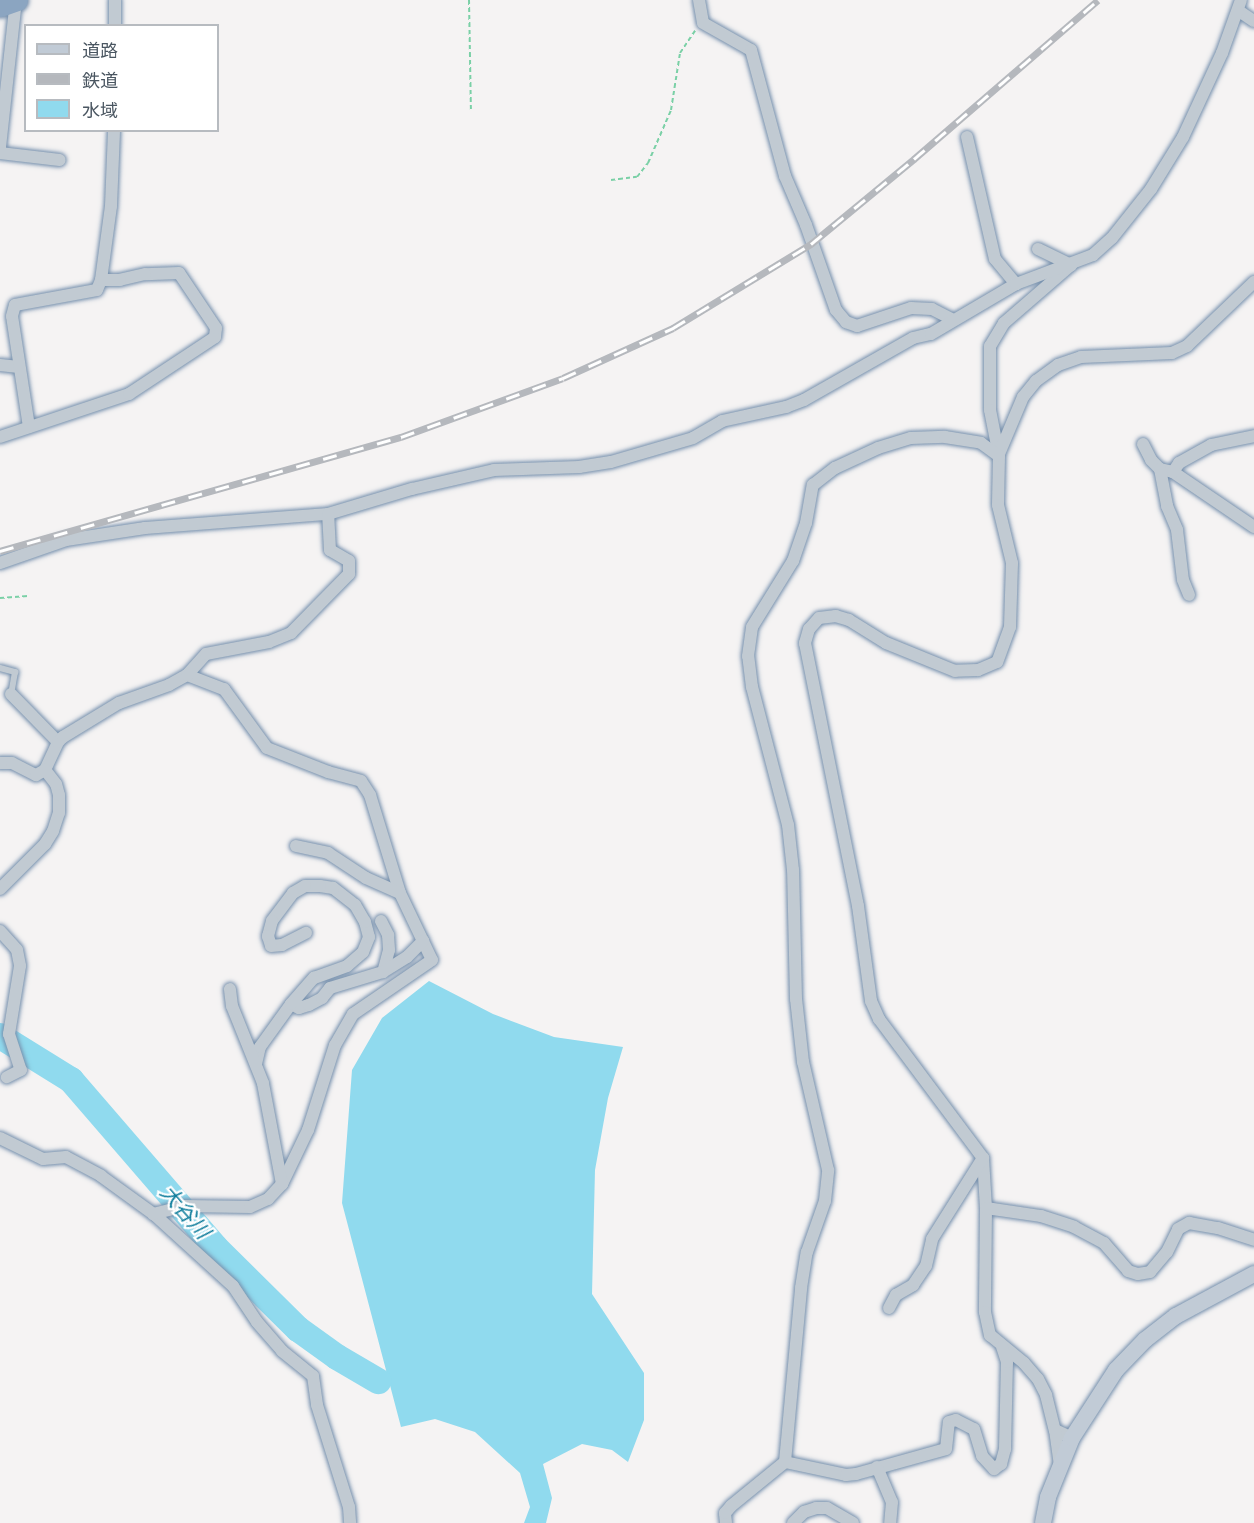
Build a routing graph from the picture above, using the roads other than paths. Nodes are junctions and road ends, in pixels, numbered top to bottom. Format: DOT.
graph roads {
  1 [pos="17,0"];
  2 [pos="115,0"];
  3 [pos="699,0"];
  4 [pos="1239,3"];
  5 [pos="0,6"];
  6 [pos="1254,21"];
  7 [pos="115,24"];
  8 [pos="114,132"];
  9 [pos="967,137"];
  10 [pos="0,147"];
  11 [pos="0,153"];
  12 [pos="60,160"];
  13 [pos="1038,249"];
  14 [pos="1071,265"];
  15 [pos="101,280"];
  16 [pos="1254,282"];
  17 [pos="1016,284"];
  18 [pos="952,319"];
  19 [pos="0,365"];
  20 [pos="19,367"];
  21 [pos="29,427"];
  22 [pos="1254,436"];
  23 [pos="0,437"];
  24 [pos="1143,444"];
  25 [pos="999,456"];
  26 [pos="1160,469"];
  27 [pos="1173,472"];
  28 [pos="328,514"];
  29 [pos="1254,527"];
  30 [pos="0,563"];
  31 [pos="1190,595"];
  32 [pos="0,668"];
  33 [pos="187,675"];
  34 [pos="11,694"];
  35 [pos="58,742"];
  36 [pos="0,763"];
  37 [pos="45,770"];
  38 [pos="296,846"];
  39 [pos="0,889"];
  40 [pos="400,893"];
  41 [pos="381,921"];
  42 [pos="0,931"];
  43 [pos="306,933"];
  44 [pos="423,941"];
  45 [pos="383,972"];
  46 [pos="230,989"];
  47 [pos="291,1004"];
  48 [pos="256,1064"];
  49 [pos="7,1077"];
  50 [pos="0,1138"];
  51 [pos="983,1158"];
  52 [pos="282,1184"];
  53 [pos="986,1208"];
  54 [pos="153,1214"];
  55 [pos="1254,1240"];
  56 [pos="1254,1274"];
  57 [pos="890,1308"];
  58 [pos="1002,1347"];
  59 [pos="1055,1430"];
  60 [pos="1072,1438"];
  61 [pos="785,1462"];
  62 [pos="1060,1466"];
  63 [pos="877,1467"];
  64 [pos="350,1523"];
  65 [pos="726,1523"];
  66 [pos="793,1523"];
  67 [pos="853,1523"];
  68 [pos="890,1523"];
  69 [pos="1044,1523"];
  1 -- 5 [label="highway"];
  1 -- 10 [label="street"];
  2 -- 7 [label="street"];
  3 -- 18 [label="street"];
  4 -- 6 [label="street"];
  4 -- 14 [label="street"];
  8 -- 15 [label="street"];
  9 -- 17 [label="street"];
  11 -- 12 [label="street"];
  13 -- 14 [label="street"];
  14 -- 17 [label="street"];
  14 -- 25 [label="street"];
  15 -- 20 [label="street"];
  15 -- 21 [label="street"];
  16 -- 25 [label="street"];
  17 -- 18 [label="street"];
  18 -- 28 [label="street"];
  19 -- 20 [label="street"];
  20 -- 21 [label="street"];
  21 -- 23 [label="street"];
  22 -- 27 [label="street"];
  24 -- 26 [label="street"];
  25 -- 51 [label="street"];
  25 -- 61 [label="street"];
  26 -- 27 [label="street"];
  26 -- 31 [label="street"];
  27 -- 29 [label="street"];
  28 -- 30 [label="street"];
  28 -- 33 [label="street"];
  32 -- 34 [label="lane"];
  33 -- 35 [label="street"];
  33 -- 40 [label="street"];
  34 -- 35 [label="street"];
  35 -- 37 [label="street"];
  36 -- 37 [label="street"];
  37 -- 39 [label="street"];
  38 -- 40 [label="street"];
  40 -- 44 [label="street"];
  41 -- 45 [label="street"];
  42 -- 49 [label="street"];
  43 -- 47 [label="street"];
  44 -- 45 [label="street"];
  44 -- 52 [label="street"];
  45 -- 47 [label="street"];
  46 -- 48 [label="street"];
  47 -- 48 [label="street"];
  48 -- 52 [label="street"];
  50 -- 54 [label="street"];
  51 -- 53 [label="street"];
  51 -- 57 [label="street"];
  52 -- 54 [label="street"];
  53 -- 55 [label="street"];
  53 -- 58 [label="street"];
  54 -- 64 [label="street"];
  56 -- 60 [label="street"];
  58 -- 59 [label="street"];
  58 -- 63 [label="street"];
  59 -- 60 [label="street"];
  59 -- 62 [label="street"];
  60 -- 62 [label="street"];
  61 -- 63 [label="street"];
  61 -- 65 [label="street"];
  62 -- 69 [label="street"];
  63 -- 68 [label="street"];
  66 -- 67 [label="street"];
}
